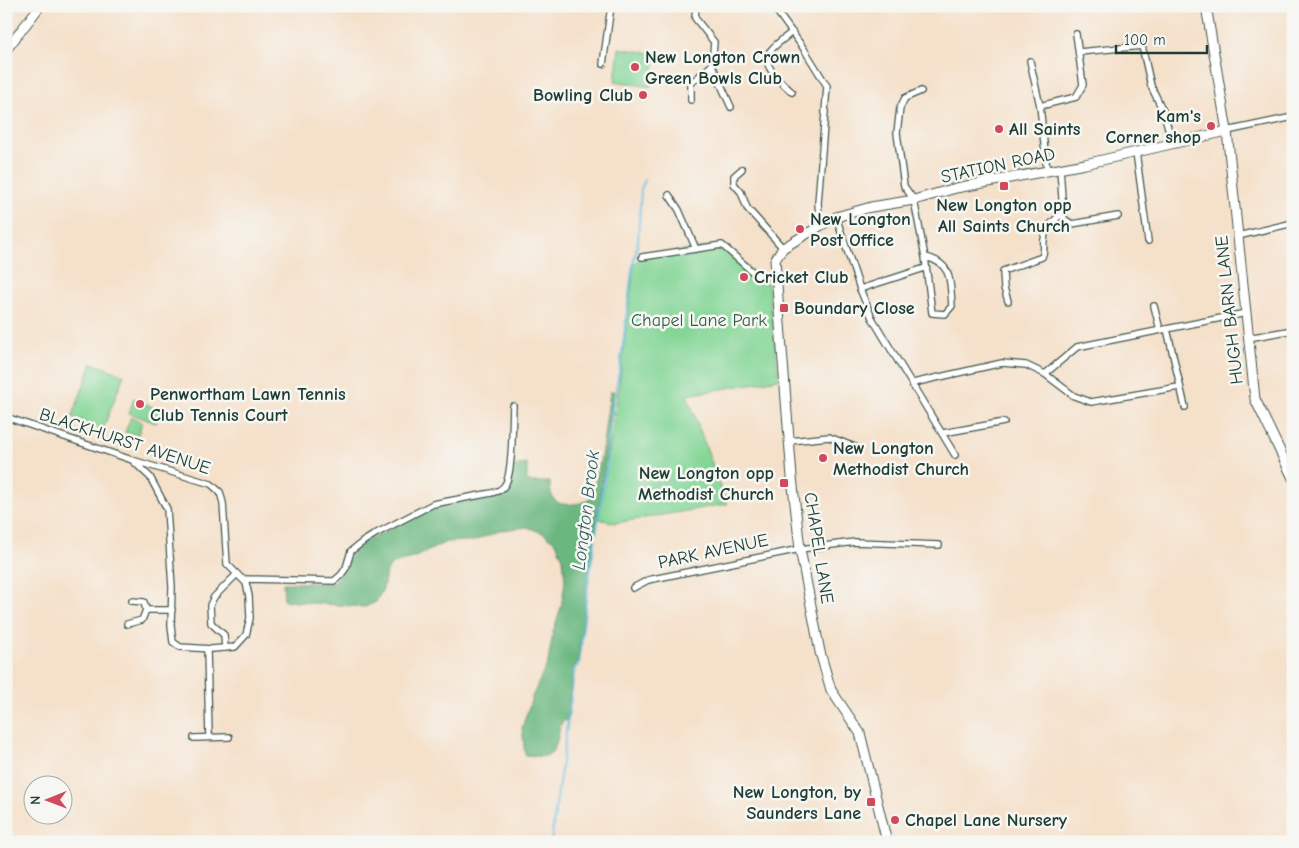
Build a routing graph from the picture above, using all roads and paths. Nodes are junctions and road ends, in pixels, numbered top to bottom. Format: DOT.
graph roads {
  1 [pos="40,6"];
  2 [pos="611,6"];
  3 [pos="696,6"];
  4 [pos="774,6"];
  5 [pos="1206,6"];
  6 [pos="792,32"];
  7 [pos="1076,34"];
  8 [pos="6,50"];
  9 [pos="1079,52"];
  10 [pos="1030,61"];
  11 [pos="603,64"];
  12 [pos="712,66"];
  13 [pos="792,92"];
  14 [pos="921,92"];
  15 [pos="691,100"];
  16 [pos="1040,106"];
  17 [pos="730,107"];
  18 [pos="1293,117"];
  19 [pos="1227,131"];
  20 [pos="1172,143"];
  21 [pos="1136,152"];
  22 [pos="1060,168"];
  23 [pos="742,169"];
  24 [pos="1047,171"];
  25 [pos="669,194"];
  26 [pos="914,200"];
  27 [pos="1063,213"];
  28 [pos="1118,216"];
  29 [pos="836,218"];
  30 [pos="1293,223"];
  31 [pos="820,226"];
  32 [pos="1238,236"];
  33 [pos="1148,240"];
  34 [pos="782,248"];
  35 [pos="696,249"];
  36 [pos="642,257"];
  37 [pos="925,257"];
  38 [pos="925,268"];
  39 [pos="775,276"];
  40 [pos="860,289"];
  41 [pos="1008,302"];
  42 [pos="1154,306"];
  43 [pos="1246,312"];
  44 [pos="1164,330"];
  45 [pos="1293,330"];
  46 [pos="1248,338"];
  47 [pos="1045,374"];
  48 [pos="913,383"];
  49 [pos="1180,387"];
  50 [pos="513,406"];
  51 [pos="1185,407"];
  52 [pos="6,417"];
  53 [pos="1004,422"];
  54 [pos="943,433"];
  55 [pos="790,440"];
  56 [pos="860,449"];
  57 [pos="955,455"];
  58 [pos="132,460"];
  59 [pos="1293,478"];
  60 [pos="939,544"];
  61 [pos="800,549"];
  62 [pos="237,574"];
  63 [pos="243,579"];
  64 [pos="633,588"];
  65 [pos="132,601"];
  66 [pos="146,610"];
  67 [pos="172,610"];
  68 [pos="127,624"];
  69 [pos="225,648"];
  70 [pos="206,649"];
  71 [pos="209,737"];
  72 [pos="229,737"];
  73 [pos="194,738"];
  74 [pos="887,842"];
  1 -- 8 [label="street"];
  2 -- 11 [label="street"];
  3 -- 12 [label="street"];
  4 -- 6 [label="street"];
  5 -- 19 [label="street, HUGH BARN LANE"];
  6 -- 13 [label="street"];
  6 -- 31 [label="street"];
  7 -- 9 [label="street"];
  9 -- 16 [label="street"];
  9 -- 20 [label="street"];
  10 -- 16 [label="street"];
  12 -- 15 [label="street"];
  12 -- 17 [label="street"];
  14 -- 26 [label="street"];
  16 -- 24 [label="street"];
  18 -- 19 [label="street"];
  19 -- 20 [label="street, STATION ROAD"];
  19 -- 32 [label="street, HUGH BARN LANE"];
  20 -- 21 [label="street, STATION ROAD"];
  21 -- 22 [label="street, STATION ROAD"];
  21 -- 33 [label="street"];
  22 -- 24 [label="street, STATION ROAD"];
  22 -- 27 [label="street"];
  23 -- 34 [label="street"];
  24 -- 26 [label="street, STATION ROAD"];
  25 -- 35 [label="street"];
  26 -- 29 [label="street, STATION ROAD"];
  26 -- 37 [label="street"];
  27 -- 28 [label="street"];
  27 -- 41 [label="street"];
  29 -- 31 [label="street, STATION ROAD"];
  29 -- 40 [label="street"];
  30 -- 32 [label="street"];
  31 -- 34 [label="street, STATION ROAD"];
  32 -- 43 [label="street, HUGH BARN LANE"];
  34 -- 39 [label="street, CHAPEL LANE"];
  35 -- 36 [label="street"];
  35 -- 39 [label="street"];
  37 -- 38 [label="street"];
  37 -- 38 [label="street"];
  38 -- 40 [label="street"];
  39 -- 55 [label="street, CHAPEL LANE"];
  40 -- 48 [label="street"];
  42 -- 44 [label="street"];
  43 -- 44 [label="street"];
  43 -- 46 [label="street, HUGH BARN LANE"];
  44 -- 47 [label="street"];
  44 -- 49 [label="street"];
  45 -- 46 [label="street"];
  46 -- 59 [label="street, HUGH BARN LANE"];
  47 -- 48 [label="street"];
  47 -- 49 [label="street"];
  48 -- 54 [label="street"];
  49 -- 51 [label="street"];
  50 -- 63 [label="street"];
  52 -- 58 [label="street, BLACKHURST AVENUE"];
  53 -- 54 [label="street"];
  54 -- 57 [label="street"];
  55 -- 56 [label="street"];
  55 -- 61 [label="street, CHAPEL LANE"];
  58 -- 62 [label="street, BLACKHURST AVENUE"];
  58 -- 67 [label="street"];
  60 -- 61 [label="street, PARK AVENUE"];
  61 -- 64 [label="street, PARK AVENUE"];
  61 -- 74 [label="street, CHAPEL LANE"];
  62 -- 63 [label="street"];
  62 -- 69 [label="street"];
  63 -- 69 [label="street"];
  65 -- 66 [label="street"];
  66 -- 67 [label="street"];
  66 -- 68 [label="street"];
  67 -- 70 [label="street"];
  69 -- 70 [label="street"];
  70 -- 71 [label="street"];
  71 -- 72 [label="street"];
  71 -- 73 [label="street"];
}
